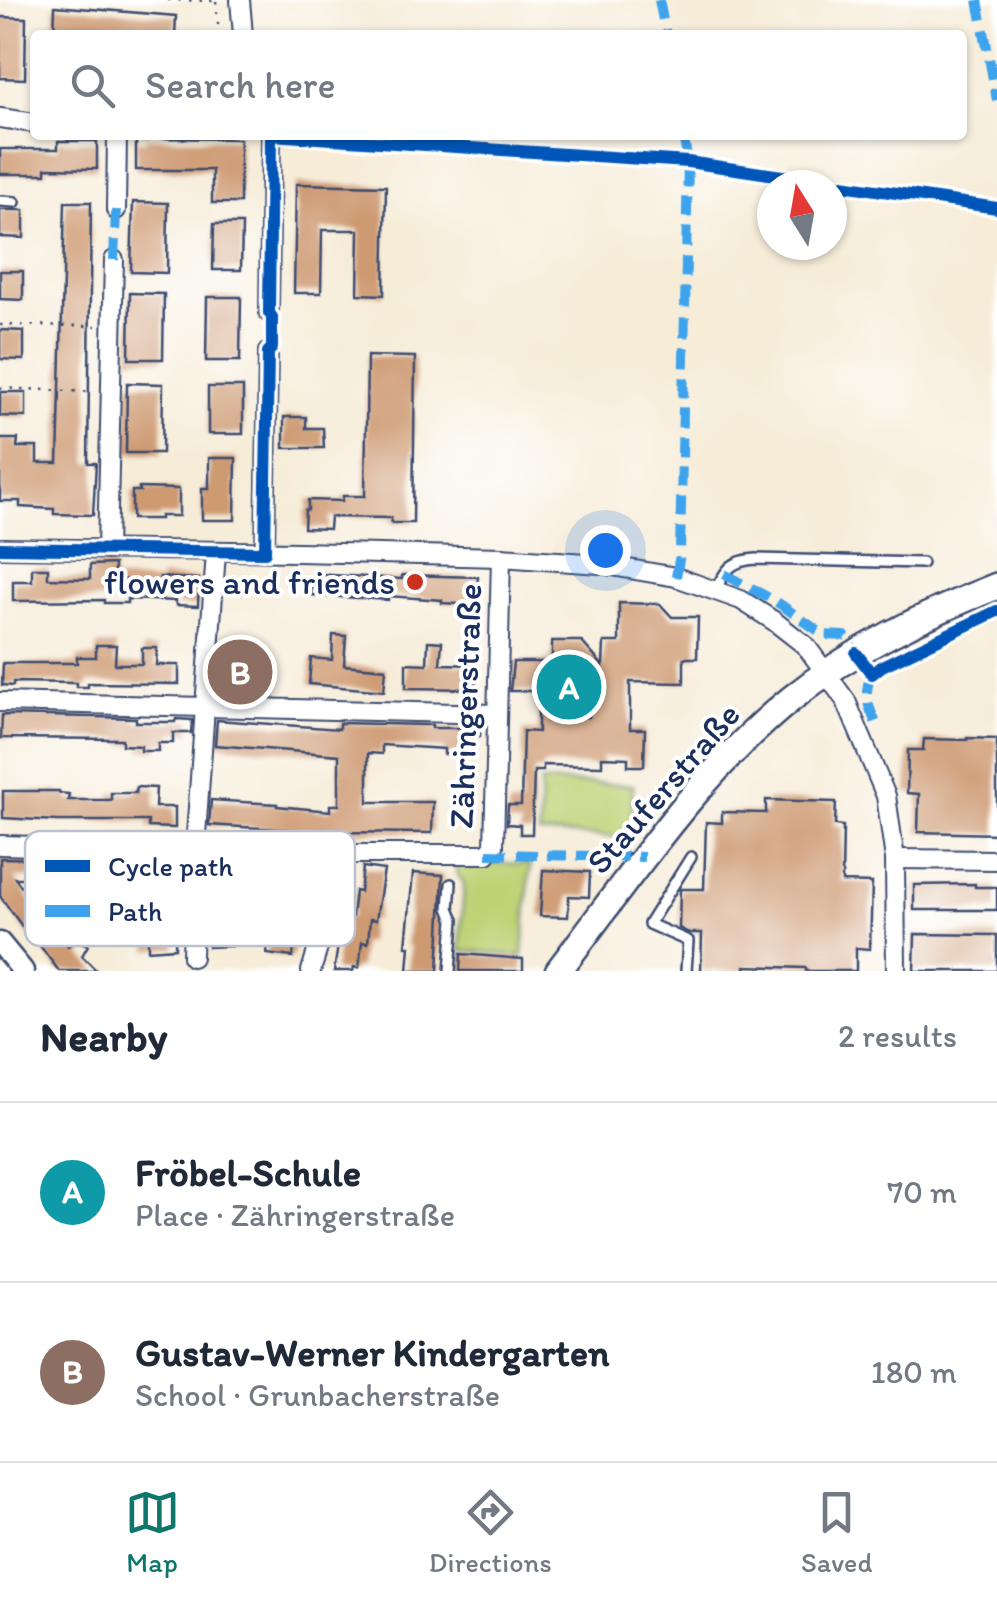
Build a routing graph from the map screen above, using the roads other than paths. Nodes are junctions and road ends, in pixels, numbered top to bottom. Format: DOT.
graph roads {
  1 [pos="240,0"];
  2 [pos="243,30"];
  3 [pos="0,118"];
  4 [pos="30,121"];
  5 [pos="116,140"];
  6 [pos="271,140"];
  7 [pos="0,201"];
  8 [pos="15,202"];
  9 [pos="116,210"];
  10 [pos="114,260"];
  11 [pos="269,313"];
  12 [pos="268,352"];
  13 [pos="0,548"];
  14 [pos="107,550"];
  15 [pos="216,552"];
  16 [pos="265,552"];
  17 [pos="501,557"];
  18 [pos="922,563"];
  19 [pos="997,586"];
  20 [pos="715,590"];
  21 [pos="827,672"];
  22 [pos="0,702"];
  23 [pos="205,706"];
  24 [pos="496,714"];
  25 [pos="197,831"];
  26 [pos="0,845"];
  27 [pos="25,846"];
  28 [pos="355,854"];
  29 [pos="692,857"];
  30 [pos="895,859"];
  31 [pos="997,860"];
  32 [pos="451,884"];
  33 [pos="0,943"];
  34 [pos="192,946"];
  35 [pos="318,946"];
  36 [pos="192,956"];
  37 [pos="23,971"];
  38 [pos="311,971"];
  39 [pos="450,971"];
  40 [pos="558,971"];
  41 [pos="686,971"];
  42 [pos="896,971"];
  1 -- 2 [label="street"];
  3 -- 4 [label="street"];
  5 -- 9 [label="street"];
  6 -- 11 [label="street"];
  7 -- 8 [label="lane"];
  10 -- 14 [label="street"];
  12 -- 16 [label="street"];
  13 -- 14 [label="street"];
  14 -- 15 [label="street"];
  15 -- 16 [label="street"];
  15 -- 23 [label="street"];
  16 -- 17 [label="street"];
  17 -- 20 [label="street"];
  17 -- 24 [label="street, Zähringerstraße"];
  18 -- 20 [label="lane"];
  19 -- 21 [label="main road, Stauferstraße"];
  20 -- 21 [label="street"];
  21 -- 30 [label="street"];
  21 -- 40 [label="main road, Stauferstraße"];
  22 -- 23 [label="street"];
  23 -- 24 [label="street"];
  23 -- 25 [label="street"];
  24 -- 28 [label="street, Zähringerstraße"];
  26 -- 27 [label="street"];
  29 -- 41 [label="lane"];
  30 -- 31 [label="street"];
  30 -- 42 [label="street"];
  32 -- 39 [label="lane"];
  33 -- 37 [label="street"];
  34 -- 36 [label="street"];
  35 -- 38 [label="street"];
}
